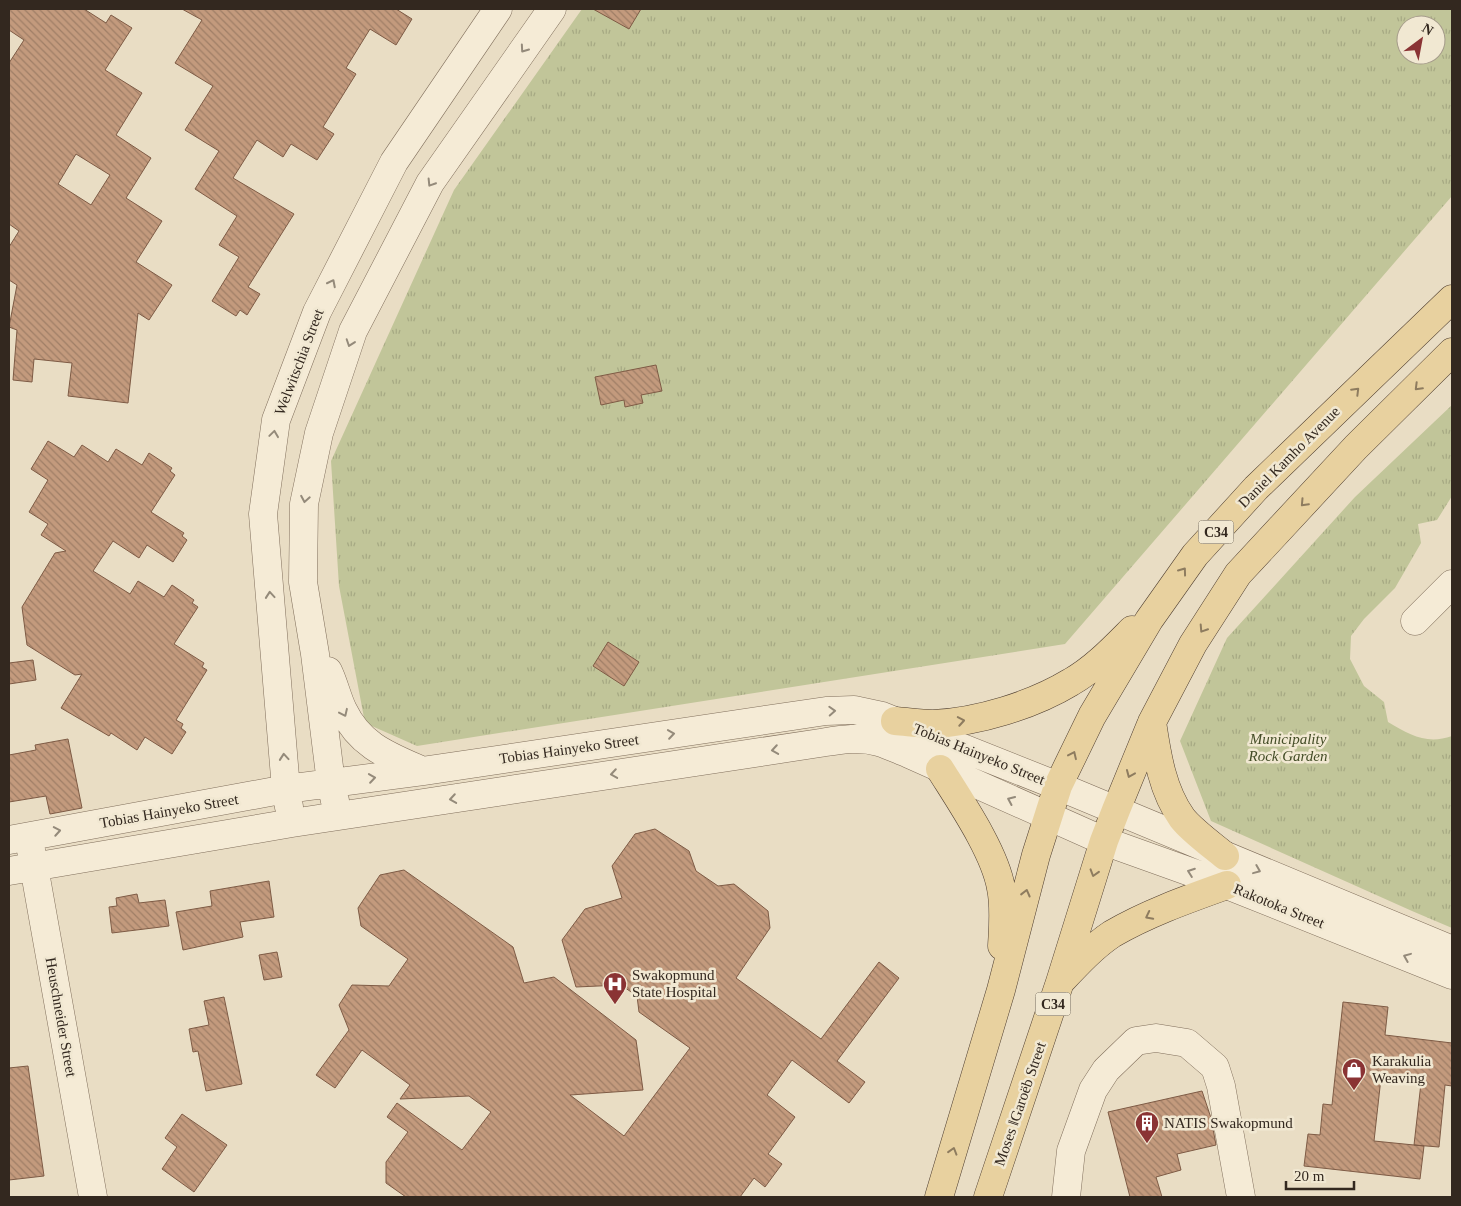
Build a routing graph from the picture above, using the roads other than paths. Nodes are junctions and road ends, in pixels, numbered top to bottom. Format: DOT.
graph roads {
  1 [pos="498,9"];
  2 [pos="552,9"];
  3 [pos="1452,299"];
  4 [pos="1452,352"];
  5 [pos="1452,584"];
  6 [pos="1165,596"];
  7 [pos="1415,621"];
  8 [pos="315,654"];
  9 [pos="895,721"];
  10 [pos="1152,722"];
  11 [pos="940,769"];
  12 [pos="423,771"];
  13 [pos="331,783"];
  14 [pos="1058,786"];
  15 [pos="286,789"];
  16 [pos="1116,810"];
  17 [pos="338,816"];
  18 [pos="1049,817"];
  19 [pos="292,823"];
  20 [pos="18,838"];
  21 [pos="1104,841"];
  22 [pos="1225,856"];
  23 [pos="21,869"];
  24 [pos="1226,885"];
  25 [pos="1452,950"];
  26 [pos="1452,975"];
  27 [pos="1060,982"];
  28 [pos="1001,990"];
  29 [pos="93,1197"];
  30 [pos="939,1197"];
  31 [pos="988,1197"];
  32 [pos="1066,1197"];
  33 [pos="1241,1197"];
  15 -- 1 [label="street, Welwitschia Street, one-way"];
  2 -- 8 [label="street, one-way"];
  6 -- 3 [label="main road, Daniel Kamho Avenue / C34, one-way"];
  4 -- 10 [label="main road, C34, one-way"];
  5 -- 7 [label="street"];
  9 -- 6 [label="main road, one-way"];
  14 -- 6 [label="main road, Daniel Kamho Avenue / C34, one-way"];
  8 -- 12 [label="street, one-way"];
  8 -- 13 [label="street"];
  12 -- 9 [label="street, Tobias Hainyeko Street, one-way"];
  9 -- 14 [label="street, Tobias Hainyeko Street"];
  10 -- 16 [label="main road, C34, one-way"];
  10 -- 22 [label="main road"];
  11 -- 17 [label="street, Tobias Hainyeko Street, one-way"];
  18 -- 11 [label="street, Tobias Hainyeko Street, one-way"];
  11 -- 28 [label="main road"];
  13 -- 12 [label="street, Tobias Hainyeko Street, one-way"];
  13 -- 15 [label="street, Tobias Hainyeko Street"];
  13 -- 17 [label="street"];
  14 -- 16 [label="street, Tobias Hainyeko Street"];
  14 -- 18 [label="main road, Daniel Kamho Avenue / C34"];
  15 -- 19 [label="street, Welwitschia Street"];
  20 -- 15 [label="street, Tobias Hainyeko Street, one-way"];
  16 -- 21 [label="main road, Moses ǁGaroëb Street / C34"];
  16 -- 22 [label="street, Rakotoka Street"];
  17 -- 19 [label="street, Tobias Hainyeko Street"];
  18 -- 21 [label="street, Tobias Hainyeko Street"];
  28 -- 18 [label="main road, C34, one-way"];
  19 -- 23 [label="street, Tobias Hainyeko Street"];
  20 -- 23 [label="street, Heuschneider Street"];
  24 -- 21 [label="street, Rakotoka Street, one-way"];
  21 -- 27 [label="main road, Moses ǁGaroëb Street / C34, one-way"];
  22 -- 25 [label="street, Rakotoka Street, one-way"];
  23 -- 29 [label="street, Heuschneider Street"];
  26 -- 24 [label="street, Rakotoka Street, one-way"];
  24 -- 27 [label="main road, one-way"];
  27 -- 31 [label="main road, Moses ǁGaroëb Street / C34"];
  30 -- 28 [label="main road, C34, one-way"];
  32 -- 33 [label="street"];
}
